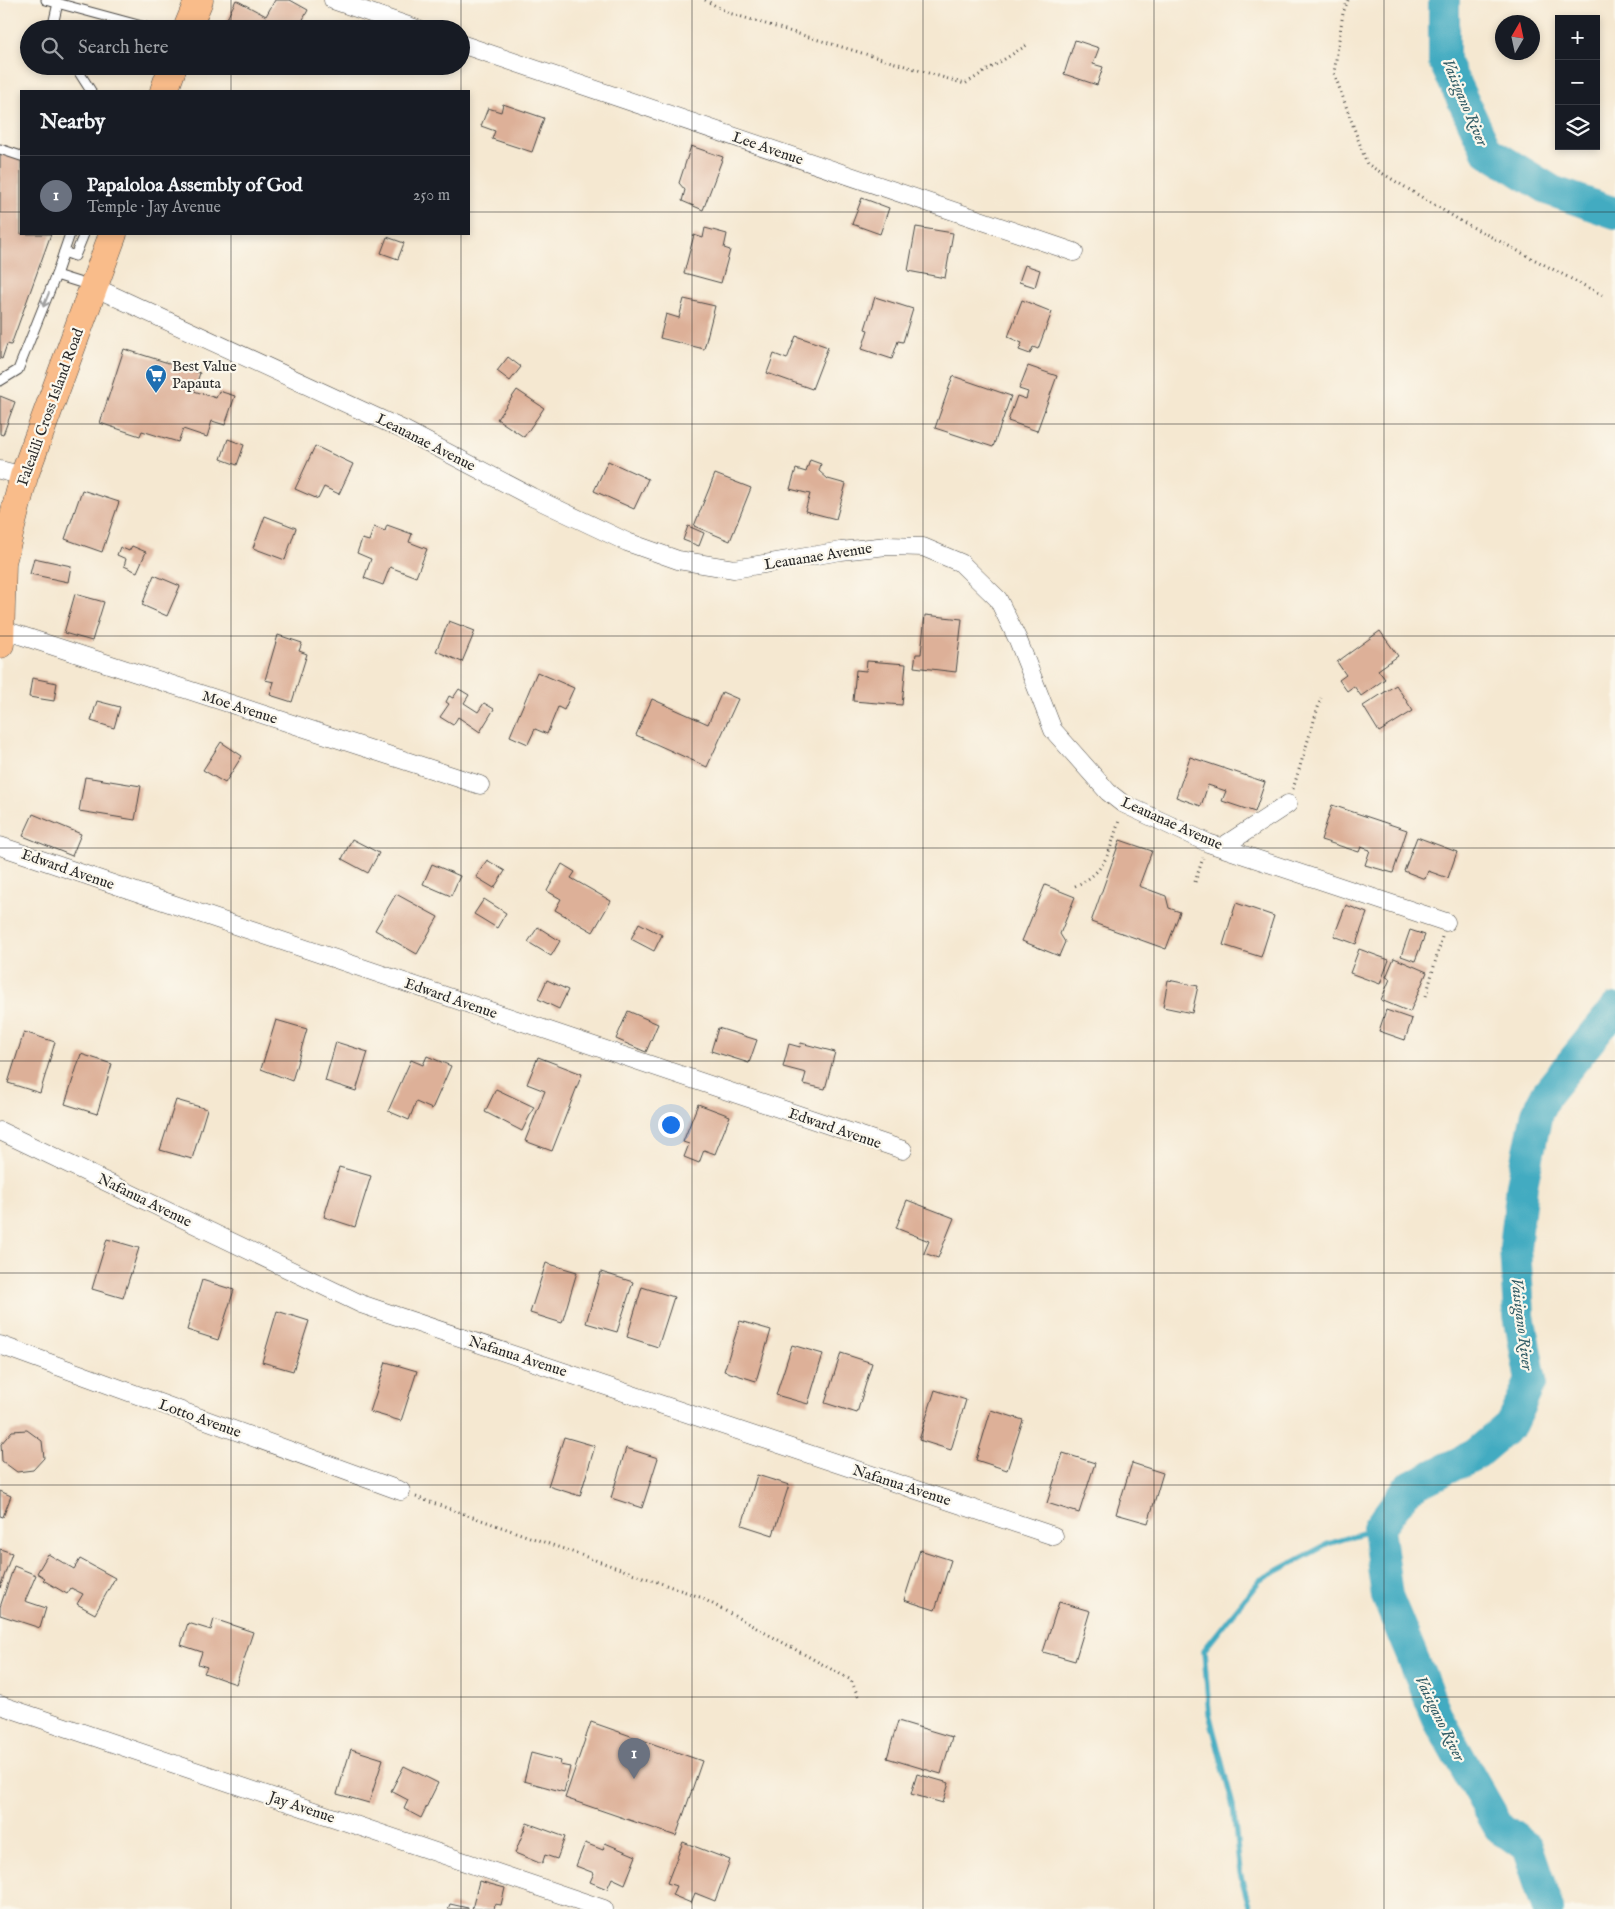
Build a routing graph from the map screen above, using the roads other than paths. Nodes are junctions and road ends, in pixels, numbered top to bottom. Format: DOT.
graph roads {
  1 [pos="46,0"];
  2 [pos="199,0"];
  3 [pos="333,0"];
  4 [pos="58,3"];
  5 [pos="53,20"];
  6 [pos="120,20"];
  7 [pos="191,20"];
  8 [pos="391,20"];
  9 [pos="470,47"];
  10 [pos="81,75"];
  11 [pos="170,75"];
  12 [pos="90,90"];
  13 [pos="164,90"];
  14 [pos="0,149"];
  15 [pos="20,156"];
  16 [pos="70,235"];
  17 [pos="84,235"];
  18 [pos="113,235"];
  19 [pos="64,252"];
  20 [pos="1074,252"];
  21 [pos="56,275"];
  22 [pos="94,287"];
  23 [pos="0,380"];
  24 [pos="12,473"];
  25 [pos="1,629"];
  26 [pos="0,644"];
  27 [pos="480,785"];
  28 [pos="1288,804"];
  29 [pos="1215,845"];
  30 [pos="0,846"];
  31 [pos="1446,922"];
  32 [pos="0,1131"];
  33 [pos="903,1150"];
  34 [pos="0,1345"];
  35 [pos="401,1491"];
  36 [pos="1054,1536"];
  37 [pos="0,1705"];
  38 [pos="604,1909"];
  1 -- 4 [label="lane"];
  2 -- 7 [label="main road"];
  3 -- 8 [label="street"];
  4 -- 5 [label="lane"];
  4 -- 6 [label="lane"];
  9 -- 20 [label="street, Lee Avenue"];
  10 -- 12 [label="lane"];
  11 -- 13 [label="main road"];
  14 -- 15 [label="lane"];
  16 -- 19 [label="lane"];
  17 -- 19 [label="lane"];
  18 -- 22 [label="main road, Falealili Cross Island Road"];
  19 -- 21 [label="lane"];
  21 -- 22 [label="lane"];
  21 -- 23 [label="lane, one-way"];
  22 -- 24 [label="main road, Falealili Cross Island Road"];
  22 -- 29 [label="street, Leauanae Avenue"];
  24 -- 25 [label="main road, Falealili Cross Island Road"];
  25 -- 26 [label="main road, Falealili Cross Island Road"];
  25 -- 27 [label="street, Moe Avenue"];
  28 -- 29 [label="street"];
  29 -- 31 [label="street, Leauanae Avenue"];
  30 -- 33 [label="street, Edward Avenue"];
  32 -- 36 [label="street, Nafanua Avenue"];
  34 -- 35 [label="street, Lotto Avenue"];
  37 -- 38 [label="street, Jay Avenue"];
}
